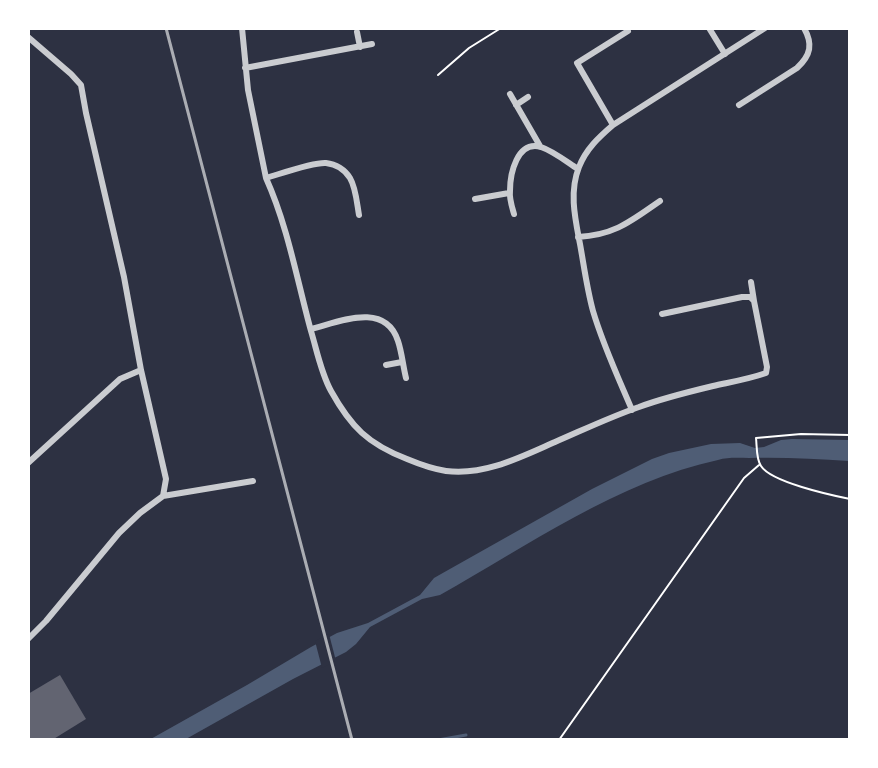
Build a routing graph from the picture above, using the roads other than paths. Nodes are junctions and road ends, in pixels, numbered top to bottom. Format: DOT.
graph roads {
  1 [pos="242,28"];
  2 [pos="709,28"];
  3 [pos="765,28"];
  4 [pos="804,28"];
  5 [pos="628,31"];
  6 [pos="357,32"];
  7 [pos="28,37"];
  8 [pos="372,44"];
  9 [pos="360,46"];
  10 [pos="725,54"];
  11 [pos="245,68"];
  12 [pos="510,94"];
  13 [pos="528,98"];
  14 [pos="516,105"];
  15 [pos="739,105"];
  16 [pos="613,125"];
  17 [pos="540,146"];
  18 [pos="578,169"];
  19 [pos="266,178"];
  20 [pos="509,193"];
  21 [pos="475,199"];
  22 [pos="660,201"];
  23 [pos="514,214"];
  24 [pos="359,215"];
  25 [pos="578,237"];
  26 [pos="751,282"];
  27 [pos="754,301"];
  28 [pos="662,314"];
  29 [pos="311,329"];
  30 [pos="402,362"];
  31 [pos="386,365"];
  32 [pos="141,370"];
  33 [pos="406,378"];
  34 [pos="632,410"];
  35 [pos="28,463"];
  36 [pos="253,481"];
  37 [pos="163,496"];
  38 [pos="28,639"];
  1 -- 11 [label="street"];
  2 -- 10 [label="street"];
  3 -- 10 [label="street"];
  4 -- 15 [label="street"];
  5 -- 16 [label="street"];
  6 -- 9 [label="street"];
  7 -- 32 [label="street"];
  8 -- 9 [label="street"];
  9 -- 11 [label="street"];
  10 -- 16 [label="street"];
  11 -- 19 [label="street"];
  12 -- 14 [label="street"];
  13 -- 14 [label="street"];
  14 -- 17 [label="street"];
  16 -- 18 [label="street"];
  17 -- 18 [label="street"];
  17 -- 20 [label="street"];
  18 -- 25 [label="street"];
  19 -- 24 [label="street"];
  19 -- 29 [label="street"];
  20 -- 21 [label="street"];
  20 -- 23 [label="street"];
  22 -- 25 [label="street"];
  25 -- 34 [label="street"];
  26 -- 27 [label="street"];
  27 -- 28 [label="street"];
  27 -- 34 [label="street"];
  29 -- 30 [label="street"];
  29 -- 34 [label="street"];
  30 -- 31 [label="street"];
  30 -- 33 [label="street"];
  32 -- 35 [label="street"];
  32 -- 37 [label="street"];
  36 -- 37 [label="street"];
  37 -- 38 [label="street"];
}
